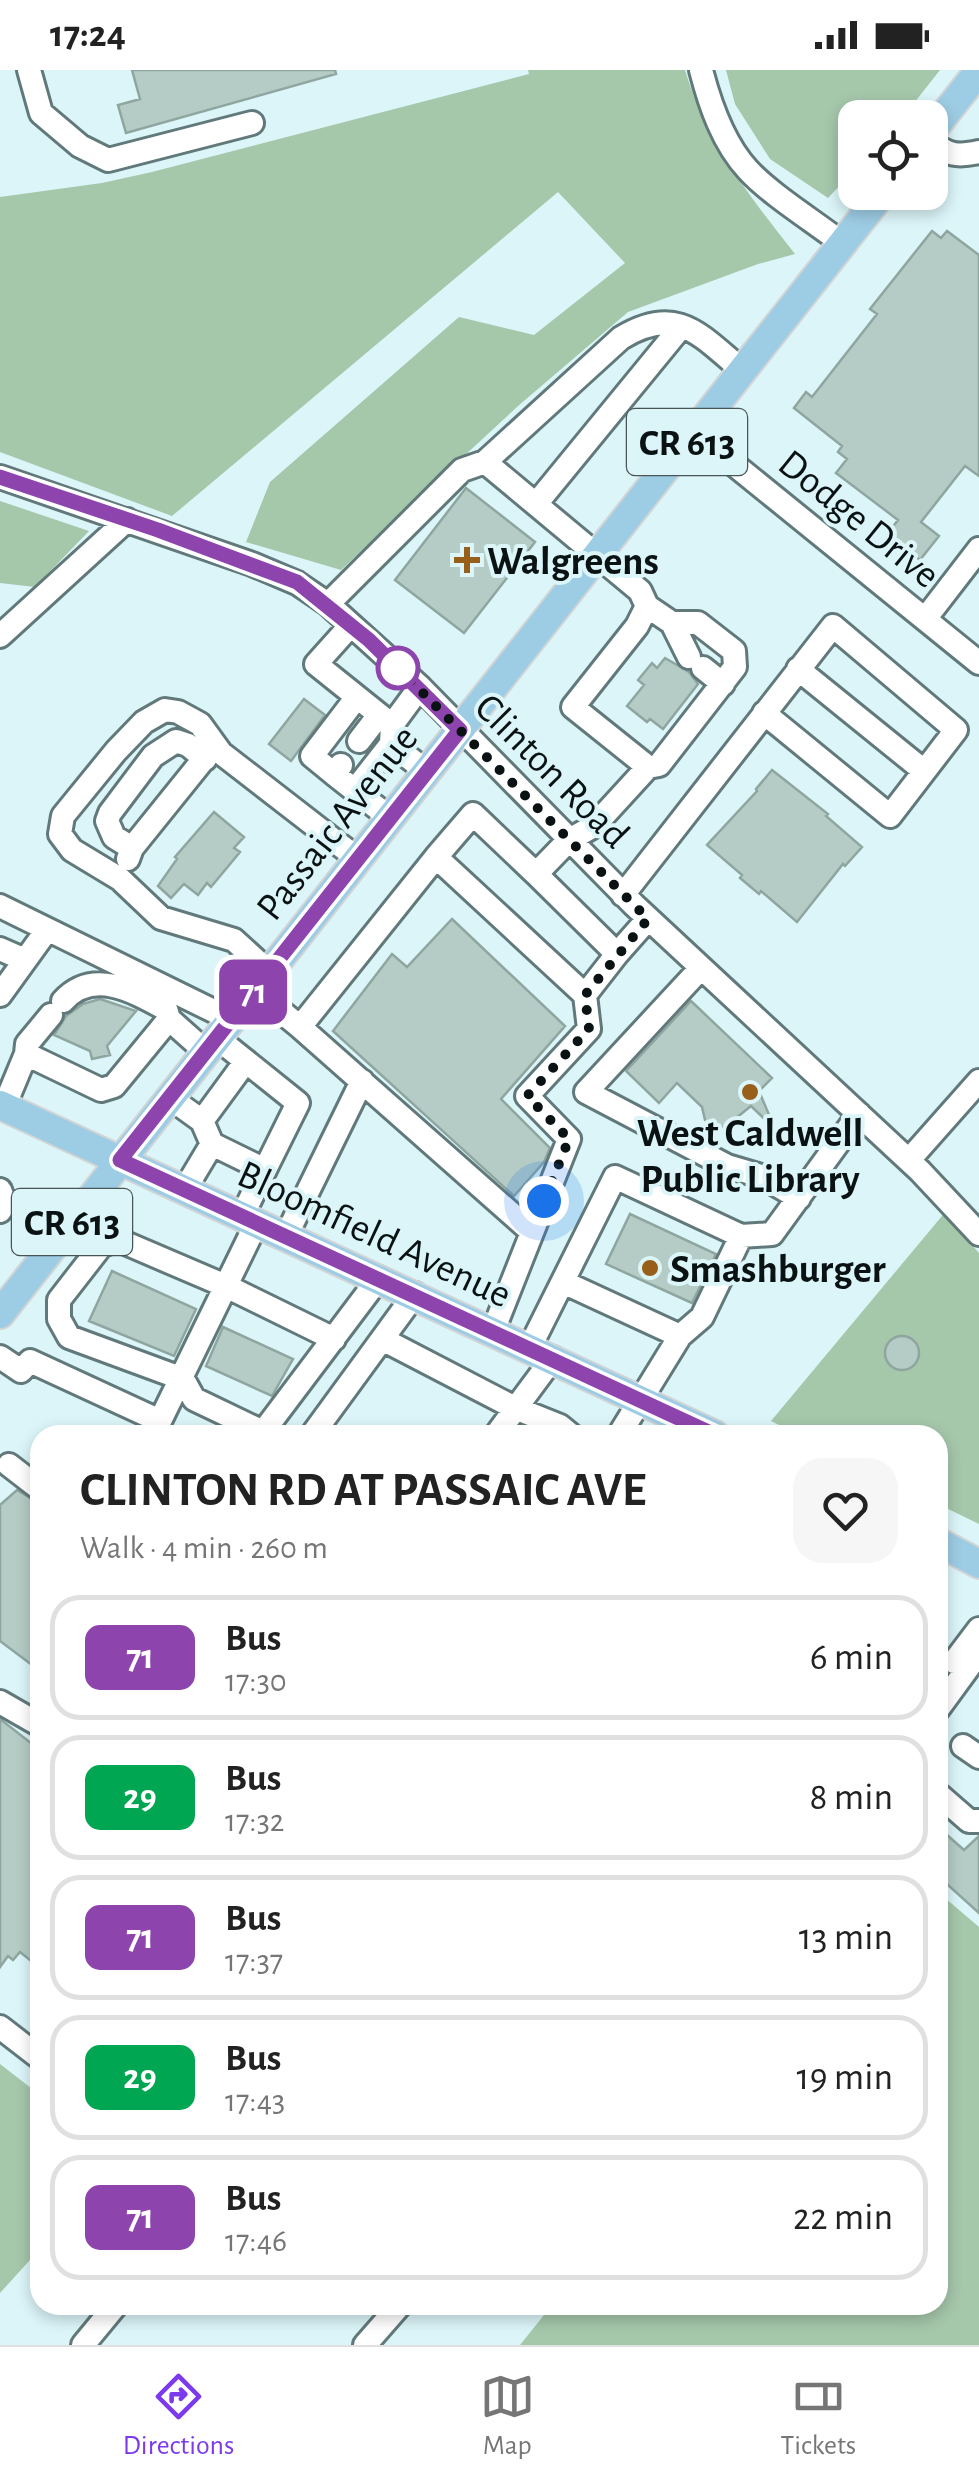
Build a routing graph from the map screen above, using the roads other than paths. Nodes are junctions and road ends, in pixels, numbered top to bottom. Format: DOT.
graph roads {
  1 [pos="30,70"];
  2 [pos="701,70"];
  3 [pos="979,71"];
  4 [pos="948,110"];
  5 [pos="252,122"];
  6 [pos="979,152"];
  7 [pos="948,154"];
  8 [pos="870,210"];
  9 [pos="843,244"];
  10 [pos="681,326"];
  11 [pos="743,371"];
  12 [pos="694,432"];
  13 [pos="485,462"];
  14 [pos="0,477"];
  15 [pos="536,504"];
  16 [pos="127,520"];
  17 [pos="979,549"];
  18 [pos="597,556"];
  19 [pos="328,604"];
  20 [pos="647,606"];
  21 [pos="924,618"];
  22 [pos="351,624"];
  23 [pos="672,624"];
  24 [pos="0,636"];
  25 [pos="979,664"];
  26 [pos="798,670"];
  27 [pos="723,684"];
  28 [pos="420,687"];
  29 [pos="357,697"];
  30 [pos="764,713"];
  31 [pos="387,728"];
  32 [pos="460,730"];
  33 [pos="359,741"];
  34 [pos="209,753"];
  35 [pos="648,767"];
  36 [pos="426,771"];
  37 [pos="924,771"];
  38 [pos="356,790"];
  39 [pos="390,818"];
  40 [pos="570,840"];
  41 [pos="132,848"];
  42 [pos="436,857"];
  43 [pos="358,859"];
  44 [pos="536,874"];
  45 [pos="120,879"];
  46 [pos="623,895"];
  47 [pos="0,906"];
  48 [pos="648,919"];
  49 [pos="47,930"];
  50 [pos="0,948"];
  51 [pos="617,954"];
  52 [pos="25,960"];
  53 [pos="701,968"];
  54 [pos="262,981"];
  55 [pos="585,995"];
  56 [pos="0,996"];
  57 [pos="169,1018"];
  58 [pos="300,1027"];
  59 [pos="218,1037"];
  60 [pos="26,1054"];
  61 [pos="246,1061"];
  62 [pos="362,1081"];
  63 [pos="979,1081"];
  64 [pos="170,1098"];
  65 [pos="2,1106"];
  66 [pos="859,1114"];
  67 [pos="202,1122"];
  68 [pos="212,1144"];
  69 [pos="120,1160"];
  70 [pos="909,1160"];
  71 [pos="265,1170"];
  72 [pos="0,1190"];
  73 [pos="184,1190"];
  74 [pos="798,1198"];
  75 [pos="0,1211"];
  76 [pos="249,1219"];
  77 [pos="532,1232"];
  78 [pos="979,1234"];
  79 [pos="286,1236"];
  80 [pos="741,1236"];
  81 [pos="379,1278"];
  82 [pos="563,1282"];
  83 [pos="228,1287"];
  84 [pos="415,1294"];
  85 [pos="2,1306"];
  86 [pos="493,1331"];
  87 [pos="680,1336"];
  88 [pos="334,1340"];
  89 [pos="384,1340"];
  90 [pos="541,1353"];
  91 [pos="0,1356"];
  92 [pos="183,1379"];
  93 [pos="642,1399"];
  94 [pos="515,1408"];
  95 [pos="248,1425"];
  96 [pos="268,1425"];
  97 [pos="320,1425"];
  98 [pos="503,1425"];
  99 [pos="558,1425"];
  100 [pos="625,1425"];
  101 [pos="667,1425"];
  102 [pos="9,1464"];
  103 [pos="30,1480"];
  104 [pos="948,1547"];
  105 [pos="979,1564"];
  106 [pos="979,1629"];
  107 [pos="979,1653"];
  108 [pos="948,1671"];
  109 [pos="948,1695"];
  110 [pos="0,1702"];
  111 [pos="30,1719"];
  112 [pos="948,1802"];
  113 [pos="979,1820"];
  114 [pos="0,2027"];
  115 [pos="30,2050"];
  116 [pos="108,2315"];
  117 [pos="391,2315"];
  118 [pos="83,2345"];
  119 [pos="365,2345"];
  1 -- 5 [label="street"];
  2 -- 9 [label="street"];
  3 -- 4 [label="main road"];
  6 -- 7 [label="street"];
  8 -- 9 [label="main road, Passaic Avenue / CR 613"];
  9 -- 11 [label="main road, Passaic Avenue / CR 613"];
  10 -- 11 [label="street"];
  10 -- 13 [label="street"];
  10 -- 15 [label="street"];
  11 -- 12 [label="main road, Passaic Avenue / CR 613"];
  12 -- 18 [label="main road, Passaic Avenue / CR 613"];
  12 -- 21 [label="street, Dodge Drive"];
  13 -- 15 [label="street"];
  13 -- 19 [label="street"];
  14 -- 16 [label="street, Clinton Road"];
  15 -- 18 [label="street"];
  16 -- 19 [label="street, Clinton Road"];
  16 -- 24 [label="street"];
  17 -- 21 [label="street"];
  18 -- 20 [label="street"];
  18 -- 32 [label="main road, Passaic Avenue / CR 613"];
  19 -- 22 [label="street, Clinton Road"];
  20 -- 23 [label="street"];
  20 -- 35 [label="street"];
  21 -- 25 [label="street, Dodge Drive"];
  22 -- 28 [label="street, Clinton Road"];
  22 -- 29 [label="street"];
  23 -- 27 [label="street"];
  23 -- 27 [label="street"];
  26 -- 30 [label="street"];
  26 -- 37 [label="street"];
  26 -- 37 [label="street"];
  27 -- 35 [label="street"];
  28 -- 31 [label="street"];
  28 -- 32 [label="street, Clinton Road"];
  29 -- 31 [label="street"];
  29 -- 38 [label="street"];
  30 -- 37 [label="street"];
  30 -- 46 [label="street"];
  31 -- 33 [label="street"];
  31 -- 36 [label="street"];
  31 -- 38 [label="street"];
  32 -- 36 [label="main road, Passaic Avenue / CR 613"];
  32 -- 40 [label="street, Clinton Road"];
  34 -- 41 [label="street"];
  34 -- 41 [label="street"];
  34 -- 43 [label="street"];
  34 -- 45 [label="street"];
  35 -- 40 [label="street"];
  36 -- 39 [label="main road, Passaic Avenue / CR 613"];
  38 -- 39 [label="street"];
  39 -- 43 [label="main road, Passaic Avenue / CR 613"];
  40 -- 44 [label="street"];
  40 -- 46 [label="street, Clinton Road"];
  41 -- 45 [label="street"];
  42 -- 44 [label="street"];
  42 -- 55 [label="street"];
  42 -- 58 [label="street"];
  43 -- 54 [label="main road, Passaic Avenue / CR 613"];
  44 -- 51 [label="street"];
  45 -- 54 [label="street"];
  46 -- 48 [label="street, Clinton Road"];
  47 -- 49 [label="street"];
  48 -- 51 [label="street"];
  48 -- 53 [label="street, Clinton Road"];
  49 -- 52 [label="street"];
  49 -- 59 [label="street"];
  50 -- 52 [label="street"];
  51 -- 55 [label="street"];
  52 -- 56 [label="street"];
  53 -- 66 [label="street, Clinton Road"];
  53 -- 74 [label="street"];
  54 -- 58 [label="street"];
  54 -- 59 [label="main road, Passaic Avenue / CR 613"];
  55 -- 77 [label="street"];
  57 -- 59 [label="street"];
  57 -- 60 [label="street"];
  57 -- 60 [label="street"];
  58 -- 62 [label="street"];
  59 -- 61 [label="street"];
  59 -- 64 [label="main road, Passaic Avenue / CR 613"];
  60 -- 65 [label="street"];
  61 -- 67 [label="street"];
  61 -- 71 [label="street"];
  62 -- 77 [label="street"];
  62 -- 79 [label="street"];
  63 -- 70 [label="street"];
  64 -- 67 [label="street"];
  64 -- 69 [label="main road, Passaic Avenue / CR 613"];
  65 -- 69 [label="main road, Bloomfield Avenue"];
  66 -- 70 [label="street, Clinton Road"];
  66 -- 74 [label="street"];
  67 -- 68 [label="street"];
  68 -- 71 [label="street"];
  68 -- 73 [label="street"];
  69 -- 73 [label="main road, Bloomfield Avenue"];
  69 -- 85 [label="main road, Passaic Avenue / CR 613"];
  70 -- 78 [label="street, Clinton Road"];
  71 -- 76 [label="street"];
  72 -- 75 [label="street"];
  73 -- 76 [label="main road, Bloomfield Avenue"];
  74 -- 80 [label="street"];
  76 -- 79 [label="main road, Bloomfield Avenue"];
  76 -- 83 [label="street"];
  77 -- 86 [label="street"];
  79 -- 81 [label="main road, Bloomfield Avenue"];
  80 -- 82 [label="street"];
  80 -- 87 [label="street"];
  81 -- 84 [label="main road, Bloomfield Avenue"];
  81 -- 88 [label="street"];
  82 -- 87 [label="street"];
  82 -- 90 [label="street"];
  83 -- 88 [label="street"];
  83 -- 92 [label="street"];
  83 -- 92 [label="street"];
  84 -- 86 [label="main road, Bloomfield Avenue"];
  84 -- 89 [label="street"];
  86 -- 90 [label="main road, Bloomfield Avenue"];
  87 -- 93 [label="street"];
  88 -- 96 [label="street"];
  89 -- 94 [label="street"];
  89 -- 97 [label="street"];
  90 -- 93 [label="main road, Bloomfield Avenue"];
  90 -- 94 [label="street"];
  91 -- 92 [label="street"];
  92 -- 95 [label="street"];
  93 -- 100 [label="street"];
  93 -- 101 [label="main road, Bloomfield Avenue"];
  94 -- 98 [label="street"];
  94 -- 99 [label="street"];
  102 -- 103 [label="street"];
  104 -- 105 [label="main road"];
  106 -- 108 [label="street"];
  107 -- 109 [label="street"];
  110 -- 111 [label="street"];
  112 -- 113 [label="street"];
  114 -- 115 [label="street"];
  116 -- 118 [label="street"];
  117 -- 119 [label="street"];
}
